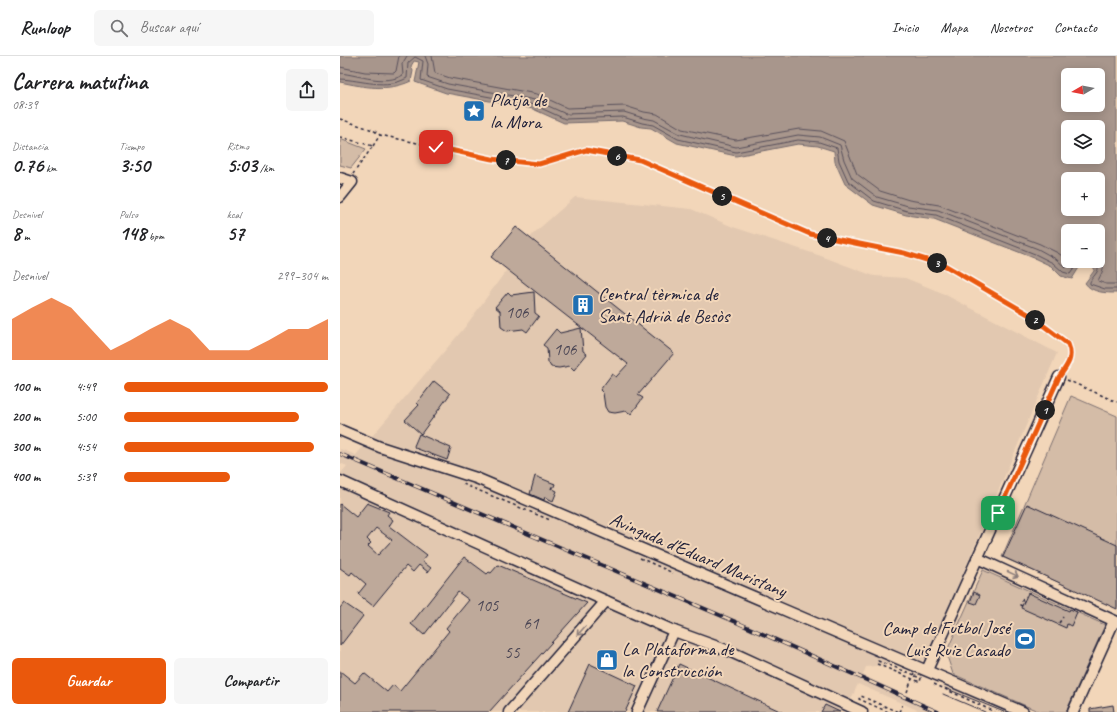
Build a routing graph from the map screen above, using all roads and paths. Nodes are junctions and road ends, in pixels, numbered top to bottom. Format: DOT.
graph roads {
  1 [pos="340,119"];
  2 [pos="380,135"];
  3 [pos="340,137"];
  4 [pos="373,146"];
  5 [pos="347,180"];
  6 [pos="340,198"];
  7 [pos="1059,377"];
  8 [pos="1117,402"];
  9 [pos="340,430"];
  10 [pos="340,481"];
  11 [pos="462,483"];
  12 [pos="554,483"];
  13 [pos="551,489"];
  14 [pos="555,522"];
  15 [pos="634,556"];
  16 [pos="977,558"];
  17 [pos="673,573"];
  18 [pos="1024,599"];
  19 [pos="606,601"];
  20 [pos="1022,606"];
  21 [pos="1063,617"];
  22 [pos="1116,622"];
  23 [pos="1059,623"];
  24 [pos="674,630"];
  25 [pos="729,651"];
  26 [pos="725,661"];
  27 [pos="923,668"];
  28 [pos="915,676"];
  29 [pos="912,679"];
  30 [pos="934,681"];
  31 [pos="907,692"];
  32 [pos="902,705"];
  33 [pos="508,712"];
  34 [pos="637,712"];
  35 [pos="862,712"];
  36 [pos="888,712"];
  37 [pos="899,712"];
  38 [pos="995,712"];
  39 [pos="1023,712"];
  40 [pos="1073,712"];
  1 -- 2 [label="path"];
  2 -- 4 [label="path"];
  2 -- 7 [label="path"];
  3 -- 4 [label="path"];
  4 -- 5 [label="path"];
  5 -- 6 [label="street"];
  7 -- 8 [label="path"];
  7 -- 16 [label="street"];
  9 -- 27 [label="street, Avinguda d'Eduard Maristany"];
  10 -- 19 [label="street"];
  11 -- 14 [label="path"];
  12 -- 13 [label="path"];
  15 -- 17 [label="path"];
  16 -- 22 [label="street, one-way"];
  16 -- 27 [label="street"];
  18 -- 20 [label="path"];
  19 -- 24 [label="street"];
  19 -- 33 [label="street, one-way"];
  21 -- 23 [label="path"];
  22 -- 40 [label="street"];
  24 -- 25 [label="street"];
  24 -- 34 [label="street"];
  25 -- 26 [label="street"];
  25 -- 35 [label="street"];
  27 -- 28 [label="path"];
  27 -- 39 [label="street, Avinguda d'Eduard Maristany"];
  28 -- 29 [label="path"];
  28 -- 29 [label="path"];
  29 -- 31 [label="path"];
  30 -- 38 [label="path"];
  32 -- 37 [label="path"];
  36 -- 37 [label="path"];
}
